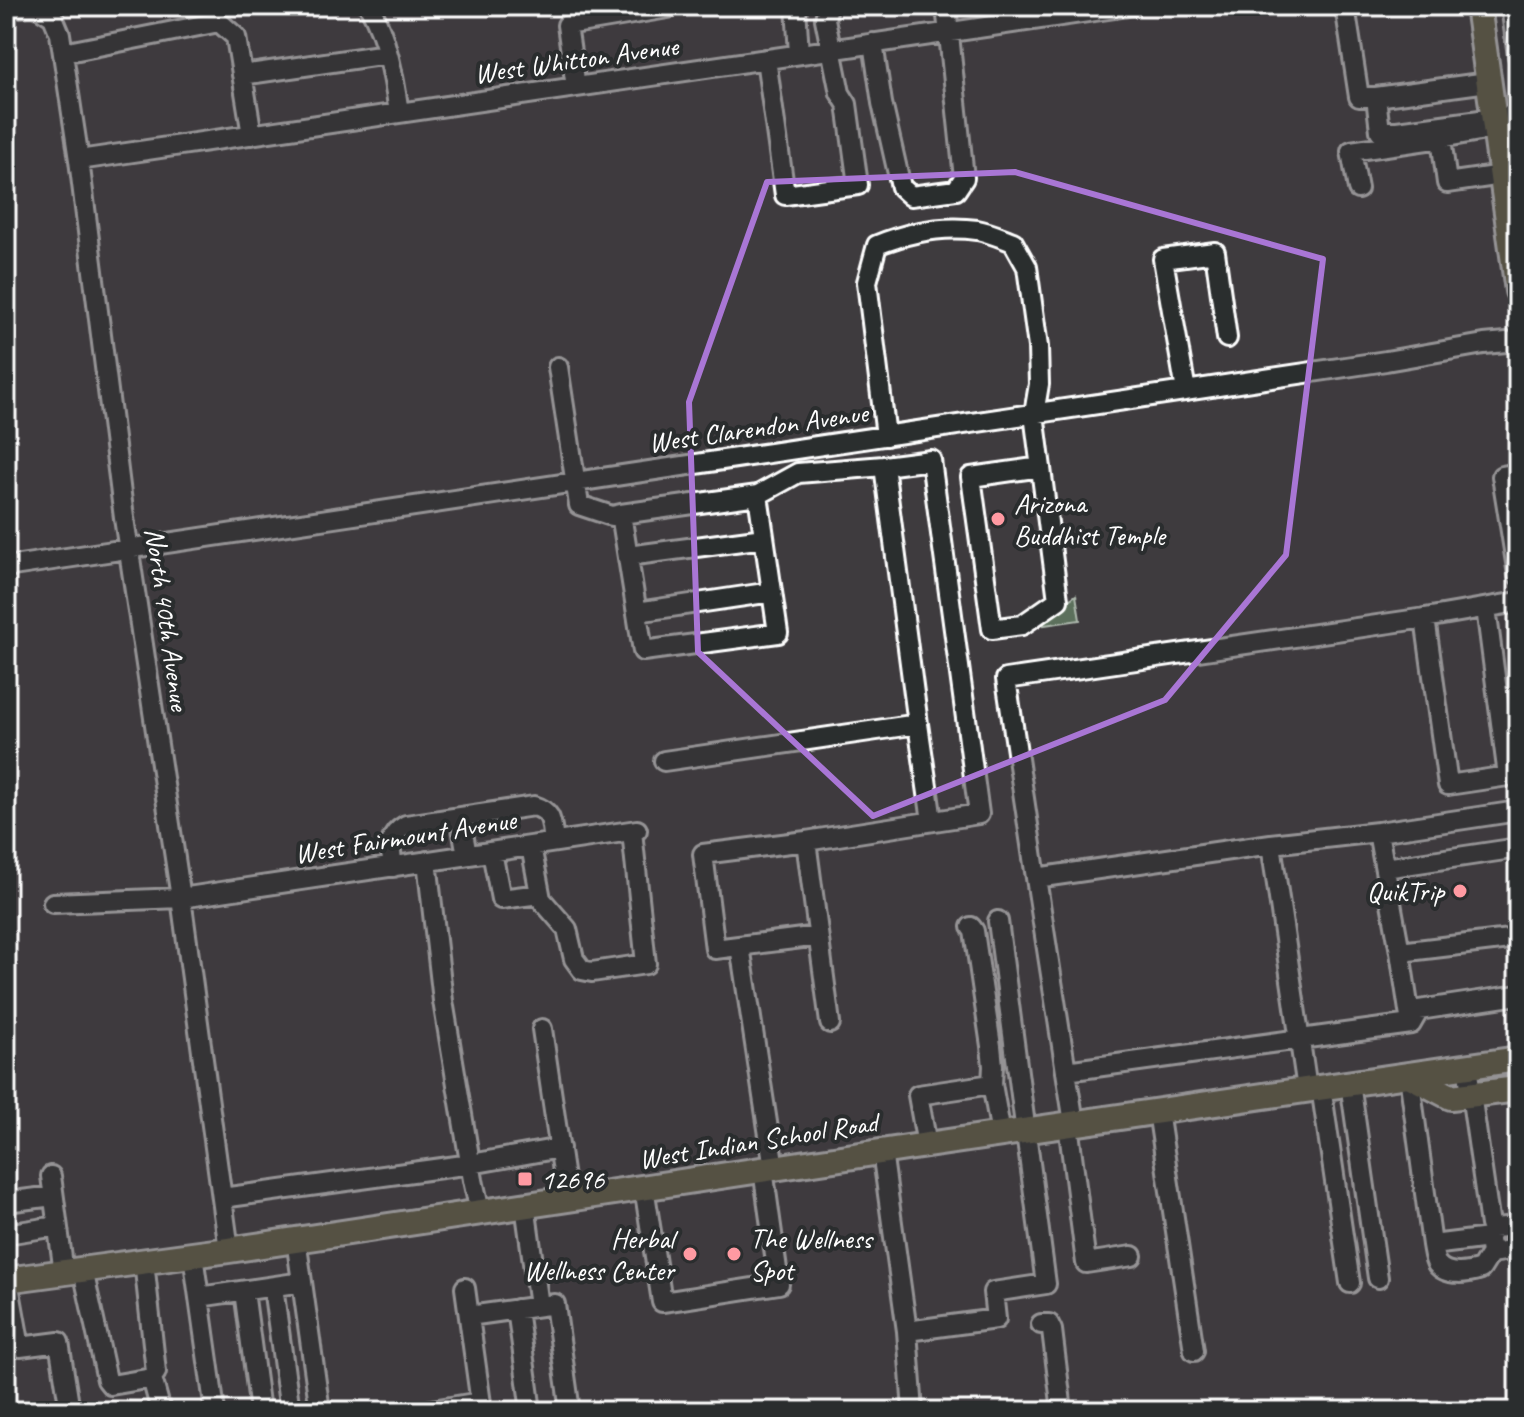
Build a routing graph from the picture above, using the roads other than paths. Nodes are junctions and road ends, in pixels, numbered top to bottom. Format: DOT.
graph roads {
  1 [pos="34,6"];
  2 [pos="369,6"];
  3 [pos="796,6"];
  4 [pos="828,6"];
  5 [pos="946,6"];
  6 [pos="1129,6"];
  7 [pos="1345,6"];
  8 [pos="1478,6"];
  9 [pos="668,8"];
  10 [pos="6,11"];
  11 [pos="1513,11"];
  12 [pos="223,14"];
  13 [pos="566,15"];
  14 [pos="949,32"];
  15 [pos="873,43"];
  16 [pos="832,50"];
  17 [pos="63,53"];
  18 [pos="387,54"];
  19 [pos="799,54"];
  20 [pos="1518,56"];
  21 [pos="766,59"];
  22 [pos="242,75"];
  23 [pos="1488,82"];
  24 [pos="576,87"];
  25 [pos="1376,97"];
  26 [pos="399,113"];
  27 [pos="1518,115"];
  28 [pos="1494,124"];
  29 [pos="252,135"];
  30 [pos="1441,138"];
  31 [pos="79,160"];
  32 [pos="1502,175"];
  33 [pos="1358,189"];
  34 [pos="1518,291"];
  35 [pos="1227,338"];
  36 [pos="1518,341"];
  37 [pos="558,367"];
  38 [pos="1186,391"];
  39 [pos="1034,414"];
  40 [pos="886,436"];
  41 [pos="884,466"];
  42 [pos="1041,467"];
  43 [pos="1518,473"];
  44 [pos="575,482"];
  45 [pos="758,495"];
  46 [pos="621,514"];
  47 [pos="764,538"];
  48 [pos="128,549"];
  49 [pos="628,556"];
  50 [pos="6,567"];
  51 [pos="1518,575"];
  52 [pos="772,592"];
  53 [pos="1518,602"];
  54 [pos="1486,608"];
  55 [pos="637,612"];
  56 [pos="1425,618"];
  57 [pos="918,724"];
  58 [pos="664,761"];
  59 [pos="1448,785"];
  60 [pos="1518,811"];
  61 [pos="460,817"];
  62 [pos="932,821"];
  63 [pos="1449,821"];
  64 [pos="1378,832"];
  65 [pos="806,841"];
  66 [pos="554,842"];
  67 [pos="1271,844"];
  68 [pos="531,846"];
  69 [pos="1518,848"];
  70 [pos="492,852"];
  71 [pos="467,855"];
  72 [pos="427,861"];
  73 [pos="393,867"];
  74 [pos="1385,868"];
  75 [pos="1036,878"];
  76 [pos="540,894"];
  77 [pos="181,898"];
  78 [pos="53,903"];
  79 [pos="998,921"];
  80 [pos="971,927"];
  81 [pos="818,936"];
  82 [pos="1518,938"];
  83 [pos="740,946"];
  84 [pos="1400,952"];
  85 [pos="1518,995"];
  86 [pos="830,1023"];
  87 [pos="1411,1024"];
  88 [pos="542,1029"];
  89 [pos="1299,1039"];
  90 [pos="1518,1059"];
  91 [pos="1467,1066"];
  92 [pos="1066,1071"];
  93 [pos="1409,1075"];
  94 [pos="1350,1083"];
  95 [pos="992,1084"];
  96 [pos="1314,1088"];
  97 [pos="1518,1089"];
  98 [pos="1471,1095"];
  99 [pos="1158,1111"];
  100 [pos="1071,1124"];
  101 [pos="1027,1130"];
  102 [pos="1001,1134"];
  103 [pos="927,1145"];
  104 [pos="560,1148"];
  105 [pos="882,1151"];
  106 [pos="471,1164"];
  107 [pos="768,1168"];
  108 [pos="51,1176"];
  109 [pos="644,1187"];
  110 [pos="53,1196"];
  111 [pos="222,1198"];
  112 [pos="567,1199"];
  113 [pos="6,1202"];
  114 [pos="525,1205"];
  115 [pos="480,1212"];
  116 [pos="57,1226"];
  117 [pos="1518,1226"];
  118 [pos="6,1234"];
  119 [pos="296,1239"];
  120 [pos="1491,1239"];
  121 [pos="1432,1245"];
  122 [pos="1518,1249"];
  123 [pos="229,1250"];
  124 [pos="193,1255"];
  125 [pos="1132,1256"];
  126 [pos="144,1261"];
  127 [pos="73,1272"];
  128 [pos="1378,1278"];
  129 [pos="7,1280"];
  130 [pos="302,1282"];
  131 [pos="1350,1283"];
  132 [pos="273,1287"];
  133 [pos="465,1288"];
  134 [pos="244,1291"];
  135 [pos="199,1297"];
  136 [pos="539,1306"];
  137 [pos="517,1309"];
  138 [pos="469,1316"];
  139 [pos="1041,1324"];
  140 [pos="907,1331"];
  141 [pos="1194,1351"];
  142 [pos="152,1378"];
  143 [pos="482,1407"];
  144 [pos="450,1409"];
  145 [pos="70,1411"];
  146 [pos="161,1411"];
  147 [pos="215,1411"];
  148 [pos="260,1411"];
  149 [pos="290,1411"];
  150 [pos="320,1411"];
  151 [pos="426,1411"];
  152 [pos="531,1411"];
  153 [pos="570,1411"];
  154 [pos="913,1411"];
  155 [pos="1062,1411"];
  1 -- 10 [label="street"];
  1 -- 17 [label="street, North 40th Avenue"];
  2 -- 18 [label="street"];
  3 -- 19 [label="street"];
  4 -- 16 [label="street"];
  5 -- 14 [label="street"];
  6 -- 14 [label="street, West Whitton Avenue"];
  7 -- 25 [label="street"];
  8 -- 23 [label="main road"];
  9 -- 13 [label="street"];
  11 -- 20 [label="street"];
  12 -- 17 [label="street"];
  12 -- 22 [label="street"];
  13 -- 24 [label="street"];
  14 -- 15 [label="street, West Whitton Avenue"];
  14 -- 15 [label="street"];
  15 -- 16 [label="street, West Whitton Avenue"];
  16 -- 19 [label="street, West Whitton Avenue"];
  16 -- 21 [label="street"];
  17 -- 31 [label="street, North 40th Avenue"];
  18 -- 22 [label="street"];
  18 -- 26 [label="street"];
  19 -- 21 [label="street, West Whitton Avenue"];
  21 -- 24 [label="street, West Whitton Avenue"];
  22 -- 29 [label="street"];
  23 -- 25 [label="street"];
  23 -- 28 [label="main road"];
  24 -- 26 [label="street, West Whitton Avenue"];
  25 -- 28 [label="street"];
  26 -- 29 [label="street, West Whitton Avenue"];
  27 -- 28 [label="street"];
  28 -- 30 [label="street"];
  28 -- 32 [label="main road"];
  29 -- 31 [label="street, West Whitton Avenue"];
  30 -- 32 [label="street"];
  30 -- 33 [label="street"];
  31 -- 48 [label="street, North 40th Avenue"];
  32 -- 34 [label="main road"];
  35 -- 38 [label="street"];
  36 -- 38 [label="street, West Clarendon Avenue"];
  37 -- 44 [label="street"];
  38 -- 39 [label="street, West Clarendon Avenue"];
  39 -- 40 [label="street, West Clarendon Avenue"];
  39 -- 40 [label="street"];
  39 -- 42 [label="street"];
  40 -- 44 [label="street, West Clarendon Avenue"];
  41 -- 45 [label="street"];
  41 -- 57 [label="street"];
  41 -- 62 [label="street"];
  42 -- 42 [label="street"];
  43 -- 51 [label="street"];
  44 -- 46 [label="street"];
  44 -- 48 [label="street, West Clarendon Avenue"];
  45 -- 46 [label="street"];
  45 -- 47 [label="street"];
  46 -- 49 [label="street"];
  47 -- 49 [label="street"];
  47 -- 52 [label="street"];
  48 -- 50 [label="street, West Clarendon Avenue"];
  48 -- 77 [label="street, North 40th Avenue"];
  49 -- 55 [label="street"];
  52 -- 55 [label="street"];
  52 -- 55 [label="street"];
  53 -- 54 [label="street"];
  54 -- 56 [label="street"];
  54 -- 59 [label="street"];
  56 -- 59 [label="street"];
  56 -- 75 [label="street"];
  57 -- 58 [label="street"];
  57 -- 62 [label="street"];
  59 -- 63 [label="street"];
  60 -- 63 [label="street"];
  61 -- 66 [label="street"];
  61 -- 71 [label="street"];
  61 -- 73 [label="street"];
  62 -- 65 [label="street"];
  63 -- 64 [label="street"];
  64 -- 67 [label="street"];
  64 -- 74 [label="street"];
  65 -- 81 [label="street"];
  65 -- 83 [label="street"];
  66 -- 68 [label="street, West Fairmount Avenue"];
  66 -- 76 [label="street, West Fairmount Avenue"];
  67 -- 75 [label="street"];
  67 -- 89 [label="street"];
  68 -- 70 [label="street, West Fairmount Avenue"];
  68 -- 76 [label="street"];
  69 -- 74 [label="street"];
  70 -- 71 [label="street, West Fairmount Avenue"];
  70 -- 76 [label="street"];
  71 -- 72 [label="street, West Fairmount Avenue"];
  72 -- 73 [label="street, West Fairmount Avenue"];
  72 -- 106 [label="street"];
  73 -- 77 [label="street, West Fairmount Avenue"];
  74 -- 84 [label="street"];
  75 -- 92 [label="street"];
  77 -- 78 [label="street, West Fairmount Avenue"];
  77 -- 111 [label="street, North 40th Avenue"];
  79 -- 101 [label="street"];
  80 -- 95 [label="street"];
  81 -- 83 [label="street"];
  81 -- 86 [label="street"];
  82 -- 84 [label="street"];
  83 -- 107 [label="street"];
  84 -- 87 [label="street"];
  85 -- 87 [label="street"];
  87 -- 89 [label="street"];
  88 -- 104 [label="street"];
  89 -- 92 [label="street"];
  89 -- 96 [label="street"];
  90 -- 91 [label="main road, West Indian School Road"];
  91 -- 93 [label="main road, West Indian School Road"];
  91 -- 98 [label="street"];
  92 -- 100 [label="street"];
  93 -- 94 [label="main road, West Indian School Road"];
  93 -- 98 [label="main road"];
  93 -- 121 [label="street"];
  94 -- 96 [label="main road, West Indian School Road"];
  94 -- 128 [label="street"];
  95 -- 102 [label="street"];
  95 -- 103 [label="street"];
  96 -- 99 [label="main road, West Indian School Road"];
  96 -- 131 [label="street"];
  97 -- 98 [label="main road"];
  98 -- 120 [label="street"];
  99 -- 100 [label="main road, West Indian School Road"];
  99 -- 141 [label="street"];
  100 -- 101 [label="main road, West Indian School Road"];
  100 -- 125 [label="street"];
  101 -- 102 [label="main road, West Indian School Road"];
  101 -- 140 [label="street"];
  102 -- 103 [label="main road, West Indian School Road"];
  103 -- 105 [label="main road, West Indian School Road"];
  104 -- 106 [label="street"];
  104 -- 112 [label="street"];
  105 -- 107 [label="main road, West Indian School Road"];
  105 -- 140 [label="street"];
  106 -- 111 [label="street"];
  106 -- 115 [label="street"];
  107 -- 109 [label="main road, West Indian School Road"];
  107 -- 109 [label="street"];
  108 -- 110 [label="street"];
  109 -- 112 [label="main road, West Indian School Road"];
  110 -- 113 [label="street"];
  110 -- 116 [label="street"];
  111 -- 123 [label="street, North 40th Avenue"];
  112 -- 114 [label="main road, West Indian School Road"];
  114 -- 115 [label="main road, West Indian School Road"];
  114 -- 136 [label="street"];
  115 -- 119 [label="main road, West Indian School Road"];
  116 -- 118 [label="street"];
  116 -- 127 [label="street"];
  117 -- 120 [label="street"];
  119 -- 123 [label="main road, West Indian School Road"];
  119 -- 130 [label="street"];
  120 -- 121 [label="street"];
  120 -- 121 [label="street"];
  120 -- 122 [label="street"];
  123 -- 124 [label="main road, West Indian School Road"];
  124 -- 126 [label="main road, West Indian School Road"];
  124 -- 135 [label="street"];
  126 -- 127 [label="main road, West Indian School Road"];
  126 -- 142 [label="street"];
  127 -- 129 [label="main road, West Indian School Road"];
  127 -- 142 [label="street"];
  129 -- 145 [label="street"];
  130 -- 132 [label="street"];
  130 -- 150 [label="street"];
  132 -- 134 [label="street"];
  132 -- 149 [label="street"];
  133 -- 138 [label="street"];
  134 -- 135 [label="street"];
  134 -- 148 [label="street"];
  135 -- 147 [label="street"];
  136 -- 137 [label="street"];
  136 -- 153 [label="street"];
  137 -- 138 [label="street"];
  137 -- 152 [label="street"];
  138 -- 143 [label="street"];
  139 -- 155 [label="street"];
  140 -- 154 [label="street"];
  142 -- 146 [label="street"];
  143 -- 144 [label="street"];
  144 -- 151 [label="street"];
}
